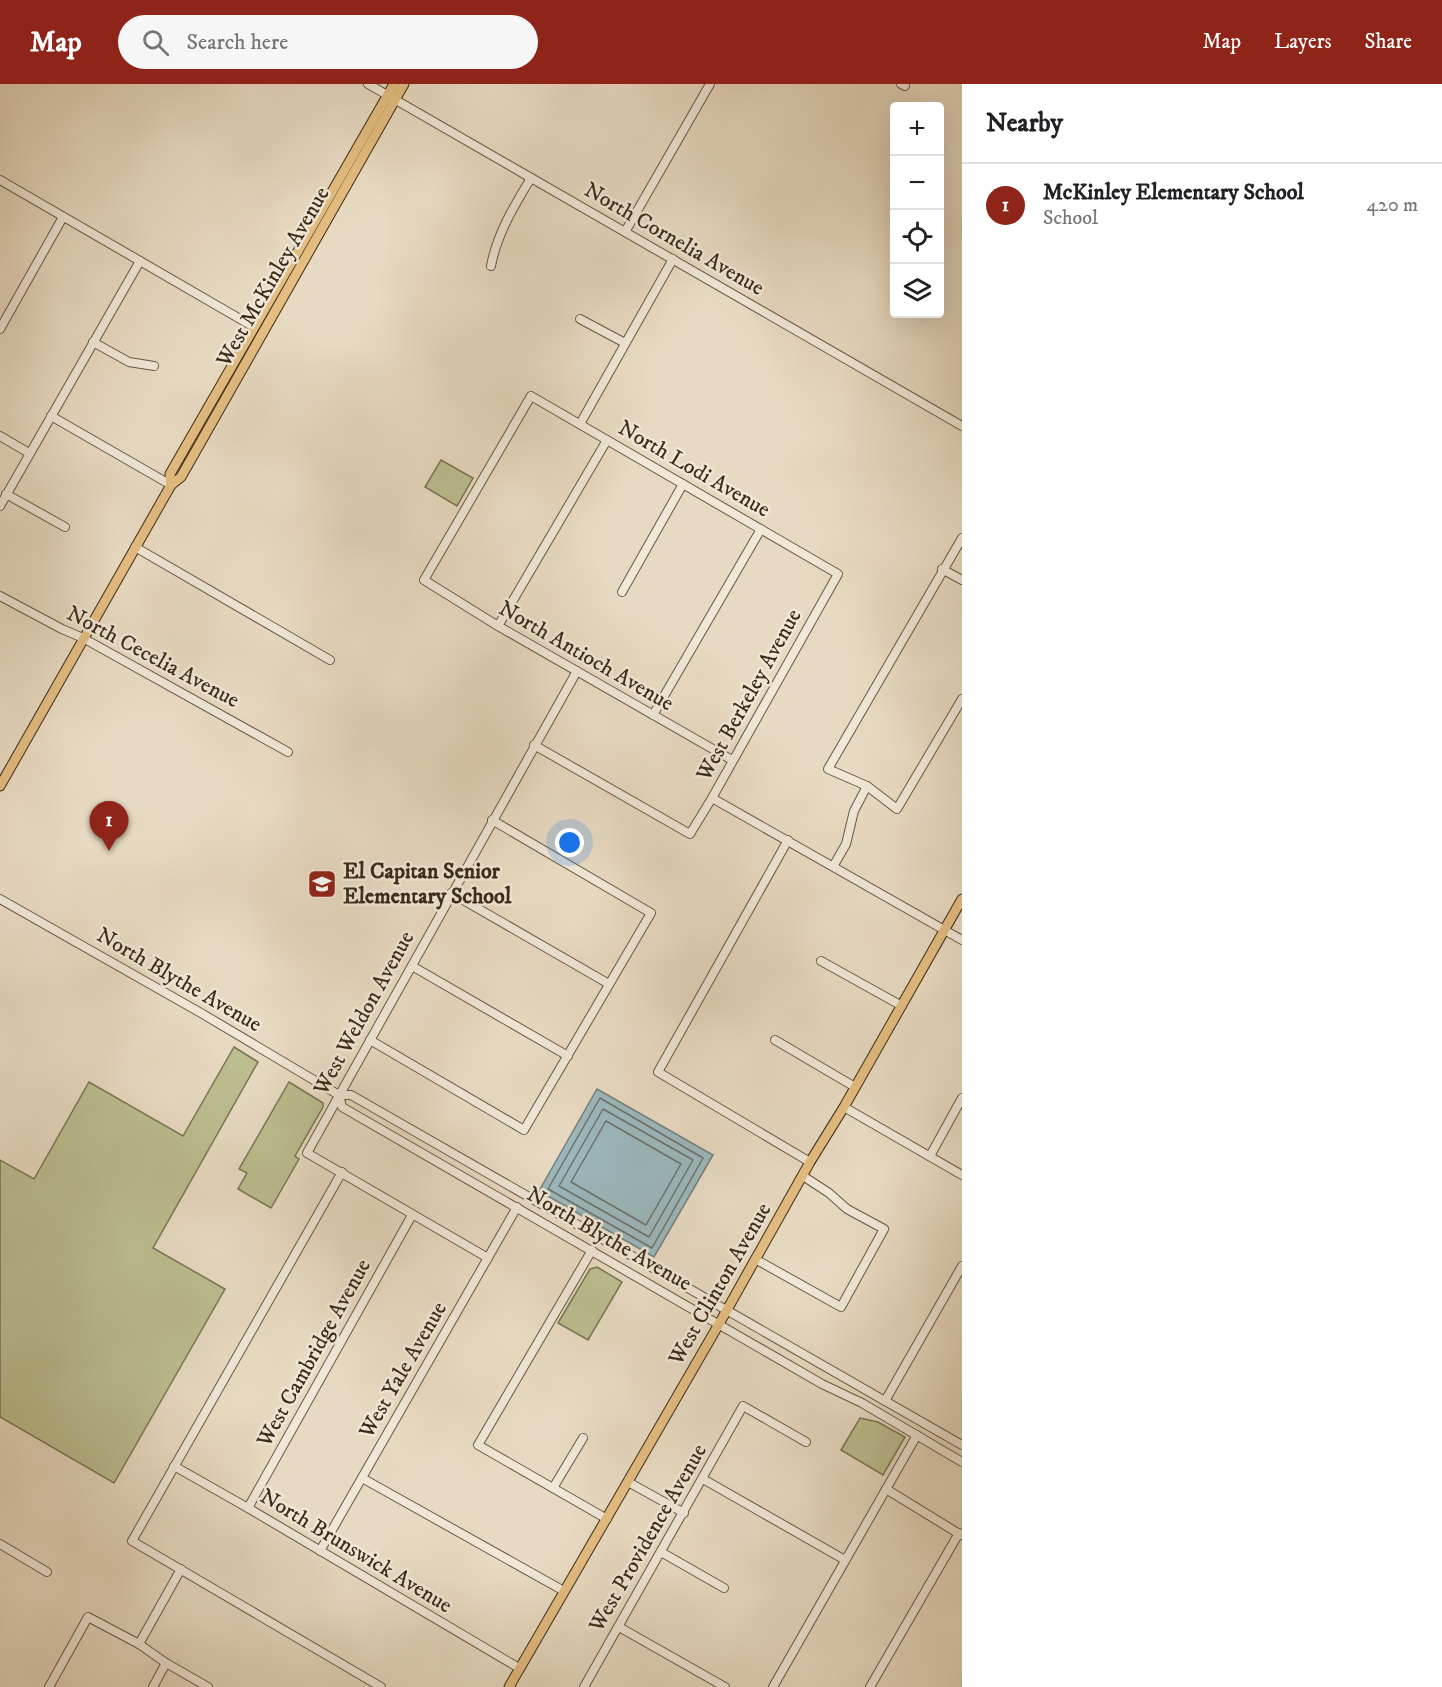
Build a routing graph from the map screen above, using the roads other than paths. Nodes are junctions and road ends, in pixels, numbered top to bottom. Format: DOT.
graph roads {
  1 [pos="368,84"];
  2 [pos="394,84"];
  3 [pos="404,84"];
  4 [pos="710,84"];
  5 [pos="391,97"];
  6 [pos="531,177"];
  7 [pos="0,180"];
  8 [pos="63,217"];
  9 [pos="625,232"];
  10 [pos="673,259"];
  11 [pos="140,261"];
  12 [pos="491,266"];
  13 [pos="580,319"];
  14 [pos="254,327"];
  15 [pos="0,329"];
  16 [pos="93,342"];
  17 [pos="625,343"];
  18 [pos="154,366"];
  19 [pos="51,416"];
  20 [pos="580,424"];
  21 [pos="962,426"];
  22 [pos="0,436"];
  23 [pos="608,440"];
  24 [pos="29,453"];
  25 [pos="683,484"];
  26 [pos="171,485"];
  27 [pos="6,495"];
  28 [pos="0,506"];
  29 [pos="65,527"];
  30 [pos="761,529"];
  31 [pos="962,538"];
  32 [pos="135,547"];
  33 [pos="942,569"];
  34 [pos="838,574"];
  35 [pos="424,580"];
  36 [pos="962,580"];
  37 [pos="622,592"];
  38 [pos="0,596"];
  39 [pos="498,626"];
  40 [pos="83,638"];
  41 [pos="330,660"];
  42 [pos="577,671"];
  43 [pos="962,699"];
  44 [pos="653,715"];
  45 [pos="534,745"];
  46 [pos="288,752"];
  47 [pos="732,760"];
  48 [pos="0,786"];
  49 [pos="867,786"];
  50 [pos="712,798"];
  51 [pos="492,820"];
  52 [pos="788,840"];
  53 [pos="834,866"];
  54 [pos="452,893"];
  55 [pos="0,899"];
  56 [pos="962,899"];
  57 [pos="945,930"];
  58 [pos="962,940"];
  59 [pos="821,961"];
  60 [pos="412,966"];
  61 [pos="609,984"];
  62 [pos="902,1006"];
  63 [pos="370,1040"];
  64 [pos="776,1040"];
  65 [pos="568,1056"];
  66 [pos="855,1087"];
  67 [pos="339,1095"];
  68 [pos="962,1098"];
  69 [pos="844,1107"];
  70 [pos="930,1156"];
  71 [pos="810,1162"];
  72 [pos="342,1172"];
  73 [pos="962,1175"];
  74 [pos="803,1176"];
  75 [pos="517,1207"];
  76 [pos="412,1215"];
  77 [pos="592,1250"];
  78 [pos="488,1258"];
  79 [pos="755,1259"];
  80 [pos="962,1266"];
  81 [pos="727,1311"];
  82 [pos="719,1324"];
  83 [pos="885,1401"];
  84 [pos="916,1435"];
  85 [pos="583,1438"];
  86 [pos="806,1442"];
  87 [pos="962,1444"];
  88 [pos="962,1462"];
  89 [pos="174,1466"];
  90 [pos="362,1478"];
  91 [pos="703,1479"];
  92 [pos="628,1482"];
  93 [pos="553,1488"];
  94 [pos="886,1489"];
  95 [pos="248,1508"];
  96 [pos="684,1513"];
  97 [pos="607,1520"];
  98 [pos="960,1534"];
  99 [pos="0,1544"];
  100 [pos="320,1551"];
  101 [pos="661,1552"];
  102 [pos="845,1560"];
  103 [pos="181,1569"];
  104 [pos="47,1572"];
  105 [pos="724,1588"];
  106 [pos="564,1591"];
  107 [pos="618,1627"];
  108 [pos="139,1644"];
  109 [pos="166,1663"];
  110 [pos="519,1668"];
  111 [pos="49,1687"];
  112 [pos="153,1687"];
  113 [pos="208,1687"];
  114 [pos="381,1687"];
  115 [pos="509,1687"];
  116 [pos="584,1687"];
  117 [pos="725,1687"];
  118 [pos="773,1687"];
  119 [pos="870,1687"];
  1 -- 5 [label="street, North Cornelia Avenue"];
  2 -- 5 [label="main road, West McKinley Avenue"];
  3 -- 5 [label="main road, West McKinley Avenue"];
  4 -- 9 [label="street"];
  5 -- 6 [label="street, North Cornelia Avenue"];
  5 -- 14 [label="main road, West McKinley Avenue"];
  5 -- 26 [label="main road, West McKinley Avenue"];
  6 -- 9 [label="street, North Cornelia Avenue"];
  6 -- 12 [label="street"];
  7 -- 8 [label="street"];
  8 -- 11 [label="street"];
  8 -- 15 [label="street"];
  9 -- 10 [label="street, North Cornelia Avenue"];
  10 -- 17 [label="street"];
  10 -- 21 [label="street, North Cornelia Avenue"];
  11 -- 14 [label="street"];
  11 -- 16 [label="street"];
  13 -- 17 [label="street"];
  14 -- 26 [label="main road, West McKinley Avenue"];
  16 -- 18 [label="street"];
  16 -- 19 [label="street"];
  17 -- 20 [label="street"];
  19 -- 24 [label="street"];
  19 -- 26 [label="street"];
  20 -- 23 [label="street, North Lodi Avenue"];
  20 -- 35 [label="street, North Lodi Avenue"];
  22 -- 24 [label="street"];
  23 -- 25 [label="street, North Lodi Avenue"];
  23 -- 39 [label="street"];
  24 -- 27 [label="street"];
  25 -- 30 [label="street, North Lodi Avenue"];
  25 -- 37 [label="street"];
  26 -- 32 [label="main road, West McKinley Avenue"];
  27 -- 28 [label="street"];
  27 -- 29 [label="street"];
  30 -- 34 [label="street, North Lodi Avenue"];
  30 -- 44 [label="street"];
  31 -- 33 [label="street"];
  32 -- 40 [label="main road, West McKinley Avenue"];
  32 -- 41 [label="street"];
  33 -- 36 [label="street"];
  33 -- 49 [label="street"];
  34 -- 47 [label="street, West Berkeley Avenue"];
  35 -- 39 [label="street, North Antioch Avenue"];
  38 -- 40 [label="street, North Cecelia Avenue"];
  39 -- 42 [label="street, North Antioch Avenue"];
  40 -- 46 [label="street, North Cecelia Avenue"];
  40 -- 48 [label="main road, West McKinley Avenue"];
  42 -- 44 [label="street, North Antioch Avenue"];
  42 -- 45 [label="street, West Weldon Avenue"];
  43 -- 49 [label="street"];
  44 -- 47 [label="street, North Antioch Avenue"];
  45 -- 50 [label="street, West Berkeley Avenue"];
  45 -- 51 [label="street, West Weldon Avenue"];
  47 -- 50 [label="street, West Berkeley Avenue"];
  49 -- 53 [label="street"];
  50 -- 52 [label="street"];
  51 -- 54 [label="street, West Weldon Avenue"];
  51 -- 61 [label="street"];
  52 -- 53 [label="street"];
  52 -- 71 [label="street"];
  53 -- 57 [label="street"];
  54 -- 60 [label="street, West Weldon Avenue"];
  54 -- 61 [label="street"];
  55 -- 67 [label="street, North Blythe Avenue"];
  56 -- 57 [label="main road, West Clinton Avenue"];
  57 -- 58 [label="street"];
  57 -- 62 [label="main road, West Clinton Avenue"];
  59 -- 62 [label="street"];
  60 -- 63 [label="street, West Weldon Avenue"];
  60 -- 65 [label="street"];
  61 -- 65 [label="street"];
  62 -- 66 [label="main road, West Clinton Avenue"];
  63 -- 65 [label="street"];
  63 -- 67 [label="street, West Weldon Avenue"];
  64 -- 66 [label="street"];
  66 -- 69 [label="main road, West Clinton Avenue"];
  67 -- 72 [label="street, West Weldon Avenue"];
  67 -- 75 [label="street, North Blythe Avenue"];
  67 -- 81 [label="street, North Blythe Avenue"];
  68 -- 70 [label="street"];
  69 -- 70 [label="street"];
  69 -- 71 [label="main road, West Clinton Avenue"];
  70 -- 73 [label="street"];
  71 -- 74 [label="main road, West Clinton Avenue"];
  72 -- 76 [label="street"];
  72 -- 89 [label="street"];
  74 -- 79 [label="main road, West Clinton Avenue"];
  74 -- 79 [label="street"];
  75 -- 77 [label="street, North Blythe Avenue"];
  75 -- 78 [label="street, West Yale Avenue"];
  76 -- 78 [label="street"];
  76 -- 95 [label="street, West Cambridge Avenue"];
  77 -- 82 [label="street, North Blythe Avenue"];
  77 -- 93 [label="street"];
  78 -- 90 [label="street, West Yale Avenue"];
  79 -- 81 [label="main road, West Clinton Avenue"];
  80 -- 83 [label="street"];
  81 -- 82 [label="main road, West Clinton Avenue"];
  81 -- 83 [label="street, North Blythe Avenue"];
  82 -- 84 [label="street, North Blythe Avenue"];
  82 -- 92 [label="main road, West Clinton Avenue"];
  83 -- 87 [label="street, North Blythe Avenue"];
  84 -- 88 [label="street, North Blythe Avenue"];
  84 -- 94 [label="street"];
  85 -- 93 [label="street"];
  86 -- 91 [label="street, West Providence Avenue"];
  89 -- 95 [label="street, North Brunswick Avenue"];
  89 -- 103 [label="street"];
  90 -- 100 [label="street, West Yale Avenue"];
  90 -- 106 [label="street"];
  91 -- 96 [label="street, West Providence Avenue"];
  91 -- 102 [label="street"];
  92 -- 96 [label="street"];
  92 -- 97 [label="main road, West Clinton Avenue"];
  93 -- 97 [label="street"];
  94 -- 98 [label="street"];
  94 -- 102 [label="street"];
  95 -- 100 [label="street, North Brunswick Avenue"];
  96 -- 101 [label="street, West Providence Avenue"];
  97 -- 106 [label="main road, West Clinton Avenue"];
  98 -- 119 [label="street"];
  99 -- 104 [label="street"];
  100 -- 110 [label="street, North Brunswick Avenue"];
  101 -- 105 [label="street"];
  101 -- 107 [label="street, West Providence Avenue"];
  102 -- 118 [label="street"];
  103 -- 108 [label="street"];
  103 -- 114 [label="street"];
  106 -- 110 [label="main road, West Clinton Avenue"];
  107 -- 116 [label="street, West Providence Avenue"];
  107 -- 117 [label="street"];
  108 -- 109 [label="street"];
  108 -- 111 [label="street"];
  109 -- 112 [label="street"];
  109 -- 113 [label="street"];
  110 -- 115 [label="main road, West Clinton Avenue"];
}
